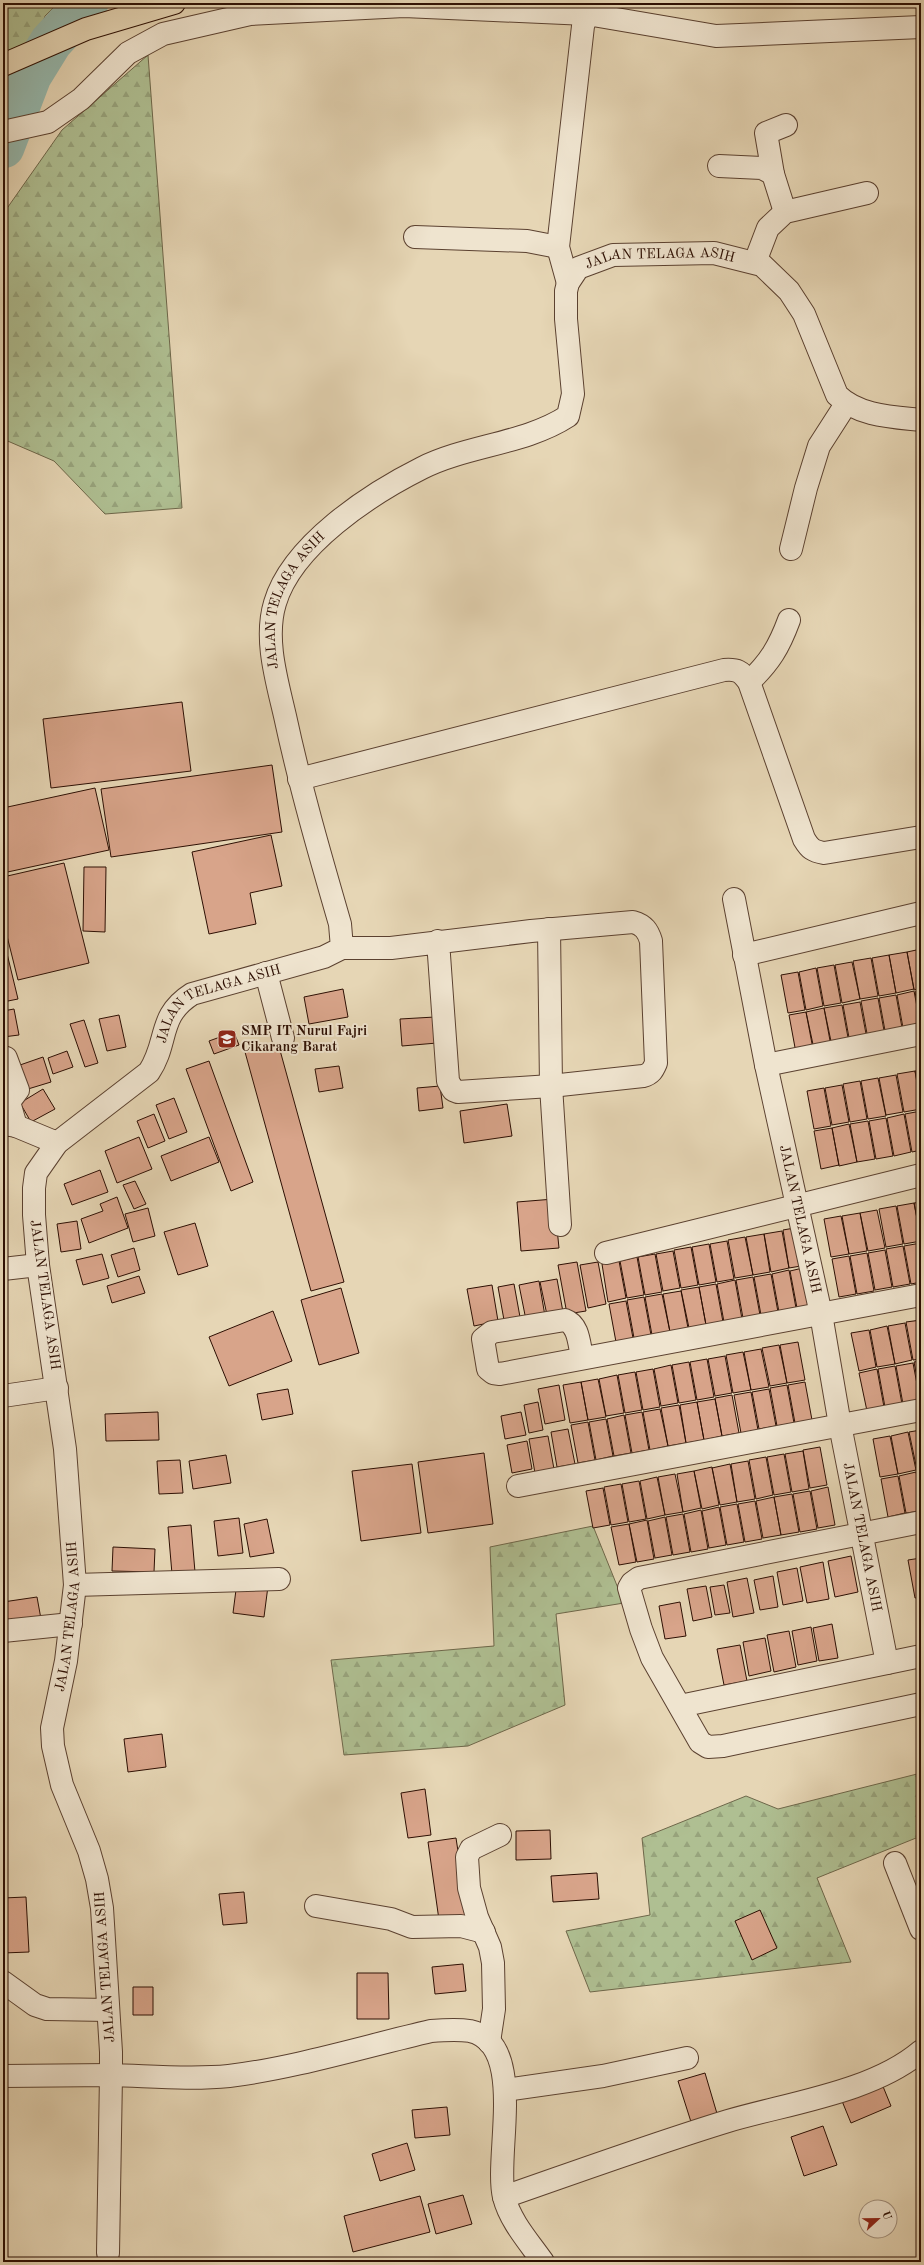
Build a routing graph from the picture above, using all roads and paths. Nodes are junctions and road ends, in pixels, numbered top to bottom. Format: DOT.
graph roads {
  1 [pos="174,3"];
  2 [pos="587,14"];
  3 [pos="921,27"];
  4 [pos="3,65"];
  5 [pos="786,125"];
  6 [pos="3,132"];
  7 [pos="719,166"];
  8 [pos="773,174"];
  9 [pos="867,193"];
  10 [pos="785,212"];
  11 [pos="415,237"];
  12 [pos="558,247"];
  13 [pos="755,262"];
  14 [pos="568,283"];
  15 [pos="846,404"];
  16 [pos="921,420"];
  17 [pos="791,549"];
  18 [pos="789,620"];
  19 [pos="749,682"];
  20 [pos="299,778"];
  21 [pos="921,837"];
  22 [pos="734,899"];
  23 [pos="921,913"];
  24 [pos="549,929"];
  25 [pos="438,941"];
  26 [pos="342,948"];
  27 [pos="744,955"];
  28 [pos="266,973"];
  29 [pos="921,1034"];
  30 [pos="283,1038"];
  31 [pos="3,1057"];
  32 [pos="766,1065"];
  33 [pos="551,1086"];
  34 [pos="9,1125"];
  35 [pos="57,1143"];
  36 [pos="921,1175"];
  37 [pos="798,1204"];
  38 [pos="560,1225"];
  39 [pos="606,1253"];
  40 [pos="38,1265"];
  41 [pos="3,1269"];
  42 [pos="921,1295"];
  43 [pos="821,1314"];
  44 [pos="582,1357"];
  45 [pos="57,1388"];
  46 [pos="3,1396"];
  47 [pos="921,1410"];
  48 [pos="840,1425"];
  49 [pos="518,1486"];
  50 [pos="921,1522"];
  51 [pos="862,1534"];
  52 [pos="279,1579"];
  53 [pos="75,1585"];
  54 [pos="70,1624"];
  55 [pos="3,1632"];
  56 [pos="921,1656"];
  57 [pos="887,1663"];
  58 [pos="921,1704"];
  59 [pos="680,1706"];
  60 [pos="500,1835"];
  61 [pos="895,1863"];
  62 [pos="316,1906"];
  63 [pos="921,1929"];
  64 [pos="484,1932"];
  65 [pos="3,1982"];
  66 [pos="108,2010"];
  67 [pos="489,2042"];
  68 [pos="921,2051"];
  69 [pos="687,2058"];
  70 [pos="111,2075"];
  71 [pos="3,2076"];
  72 [pos="506,2090"];
  73 [pos="504,2197"];
  74 [pos="108,2254"];
  75 [pos="543,2262"];
  1 -- 4 [label="highway"];
  2 -- 3 [label="street"];
  2 -- 6 [label="street"];
  2 -- 12 [label="street"];
  5 -- 8 [label="street"];
  7 -- 8 [label="street"];
  8 -- 10 [label="street"];
  9 -- 10 [label="street"];
  10 -- 13 [label="street"];
  11 -- 12 [label="street"];
  12 -- 14 [label="street"];
  13 -- 14 [label="street, JALAN TELAGA ASIH"];
  13 -- 15 [label="street, JALAN TELAGA ASIH"];
  14 -- 20 [label="street, JALAN TELAGA ASIH"];
  15 -- 16 [label="street"];
  15 -- 17 [label="street"];
  18 -- 19 [label="street"];
  19 -- 20 [label="street"];
  19 -- 21 [label="street"];
  20 -- 26 [label="street, JALAN TELAGA ASIH"];
  22 -- 27 [label="street, JALAN TELAGA ASIH"];
  23 -- 27 [label="street"];
  24 -- 25 [label="street"];
  24 -- 33 [label="street"];
  24 -- 33 [label="street"];
  25 -- 26 [label="street"];
  25 -- 33 [label="street"];
  26 -- 28 [label="street, JALAN TELAGA ASIH"];
  27 -- 32 [label="street, JALAN TELAGA ASIH"];
  28 -- 30 [label="street"];
  28 -- 35 [label="street, JALAN TELAGA ASIH"];
  29 -- 32 [label="street"];
  31 -- 34 [label="street"];
  32 -- 37 [label="street, JALAN TELAGA ASIH"];
  33 -- 38 [label="street"];
  34 -- 35 [label="street"];
  35 -- 40 [label="street, JALAN TELAGA ASIH"];
  36 -- 37 [label="street"];
  37 -- 39 [label="street"];
  37 -- 43 [label="street, JALAN TELAGA ASIH"];
  40 -- 41 [label="street"];
  40 -- 45 [label="street, JALAN TELAGA ASIH"];
  42 -- 43 [label="street"];
  43 -- 44 [label="street"];
  43 -- 48 [label="street, JALAN TELAGA ASIH"];
  45 -- 46 [label="street"];
  45 -- 53 [label="street, JALAN TELAGA ASIH"];
  47 -- 48 [label="street"];
  48 -- 49 [label="street"];
  48 -- 51 [label="street, JALAN TELAGA ASIH"];
  50 -- 51 [label="street"];
  51 -- 57 [label="street, JALAN TELAGA ASIH"];
  51 -- 59 [label="street"];
  52 -- 53 [label="street"];
  53 -- 54 [label="street, JALAN TELAGA ASIH"];
  54 -- 55 [label="street"];
  54 -- 66 [label="street, JALAN TELAGA ASIH"];
  56 -- 57 [label="street"];
  57 -- 59 [label="street"];
  58 -- 59 [label="street"];
  60 -- 64 [label="street"];
  61 -- 63 [label="street"];
  62 -- 64 [label="street"];
  64 -- 67 [label="street"];
  65 -- 66 [label="street"];
  66 -- 70 [label="street, JALAN TELAGA ASIH"];
  67 -- 70 [label="street"];
  67 -- 72 [label="street"];
  68 -- 73 [label="street"];
  69 -- 72 [label="street"];
  70 -- 71 [label="street"];
  70 -- 74 [label="street, JALAN TELAGA ASIH"];
  72 -- 73 [label="street"];
  73 -- 75 [label="street"];
}
